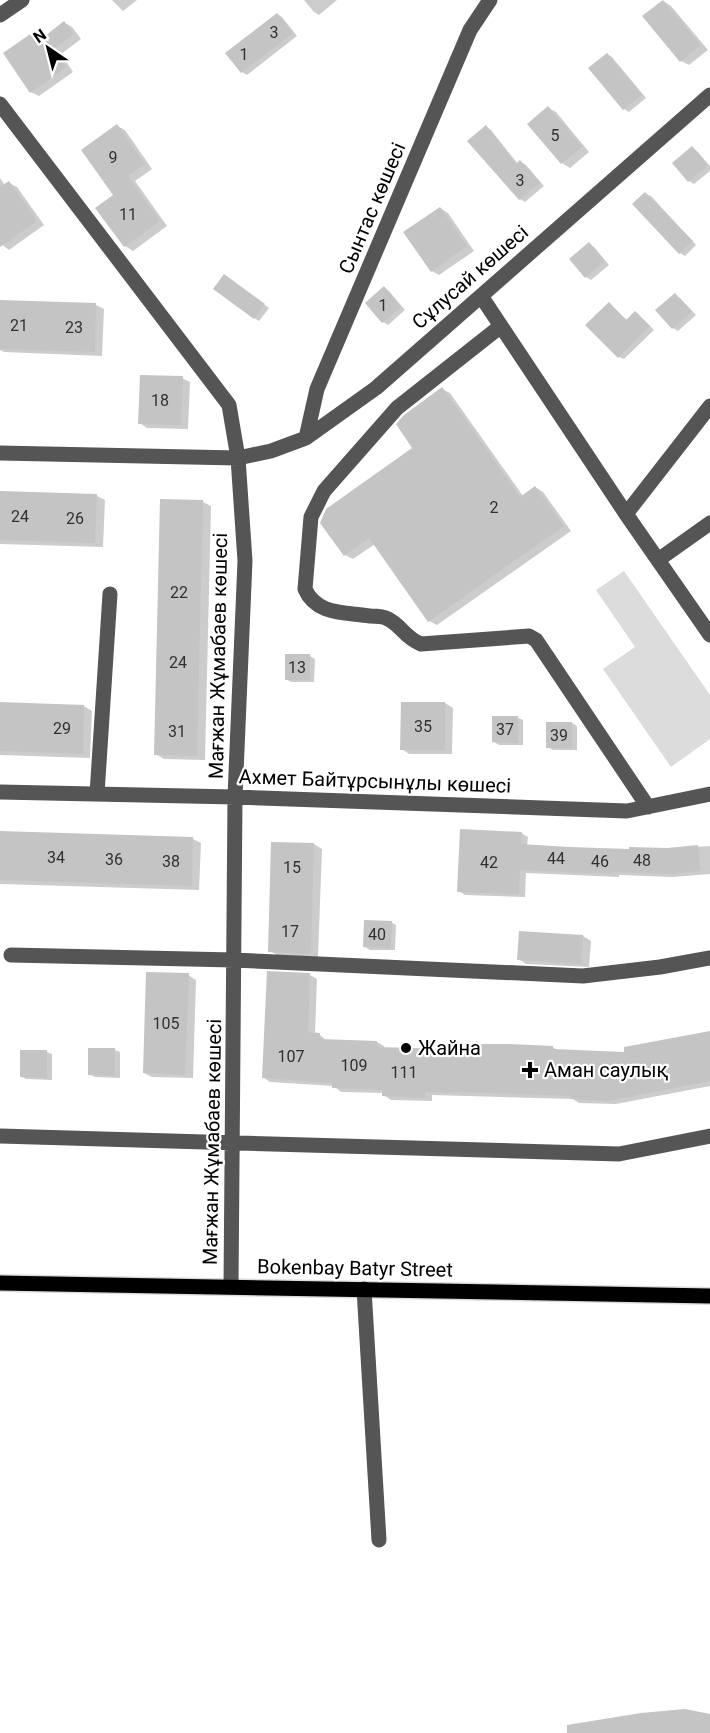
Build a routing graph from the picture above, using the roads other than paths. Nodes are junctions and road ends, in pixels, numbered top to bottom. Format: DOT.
graph roads {
  1 [pos="22,0"];
  2 [pos="490,0"];
  3 [pos="0,15"];
  4 [pos="710,95"];
  5 [pos="0,104"];
  6 [pos="480,296"];
  7 [pos="501,326"];
  8 [pos="710,406"];
  9 [pos="306,438"];
  10 [pos="0,453"];
  11 [pos="238,458"];
  12 [pos="626,514"];
  13 [pos="710,523"];
  14 [pos="658,560"];
  15 [pos="110,594"];
  16 [pos="710,635"];
  17 [pos="0,792"];
  18 [pos="97,794"];
  19 [pos="710,794"];
  20 [pos="235,797"];
  21 [pos="648,807"];
  22 [pos="11,955"];
  23 [pos="710,958"];
  24 [pos="234,960"];
  25 [pos="0,1136"];
  26 [pos="710,1136"];
  27 [pos="233,1143"];
  28 [pos="0,1283"];
  29 [pos="231,1287"];
  30 [pos="364,1289"];
  31 [pos="710,1296"];
  32 [pos="379,1540"];
  1 -- 3 [label="street"];
  2 -- 9 [label="street, Сынтас көшесі"];
  4 -- 6 [label="street, Сұлусай көшесі"];
  5 -- 11 [label="street, Мағжан Жұмабаев көшесі"];
  6 -- 7 [label="street"];
  6 -- 9 [label="street, Сұлусай көшесі"];
  7 -- 12 [label="street"];
  7 -- 21 [label="street"];
  8 -- 12 [label="street"];
  9 -- 11 [label="street, Сұлусай көшесі"];
  10 -- 11 [label="street, Сұлусай көшесі"];
  11 -- 20 [label="street, Мағжан Жұмабаев көшесі"];
  12 -- 14 [label="street"];
  13 -- 14 [label="street"];
  14 -- 16 [label="street"];
  15 -- 18 [label="street"];
  17 -- 18 [label="street, Ахмет Байтұрсынұлы көшесі"];
  18 -- 20 [label="street, Ахмет Байтұрсынұлы көшесі"];
  19 -- 21 [label="street, Ахмет Байтұрсынұлы көшесі"];
  20 -- 21 [label="street, Ахмет Байтұрсынұлы көшесі"];
  20 -- 24 [label="street, Мағжан Жұмабаев көшесі"];
  22 -- 24 [label="street"];
  23 -- 24 [label="street"];
  24 -- 27 [label="street, Мағжан Жұмабаев көшесі"];
  25 -- 27 [label="street"];
  26 -- 27 [label="street"];
  27 -- 29 [label="street, Мағжан Жұмабаев көшесі"];
  28 -- 29 [label="main road, Bokenbay Batyr Street"];
  29 -- 30 [label="main road, Bokenbay Batyr Street"];
  30 -- 31 [label="main road, Bokenbay Batyr Street"];
  30 -- 32 [label="street"];
}
